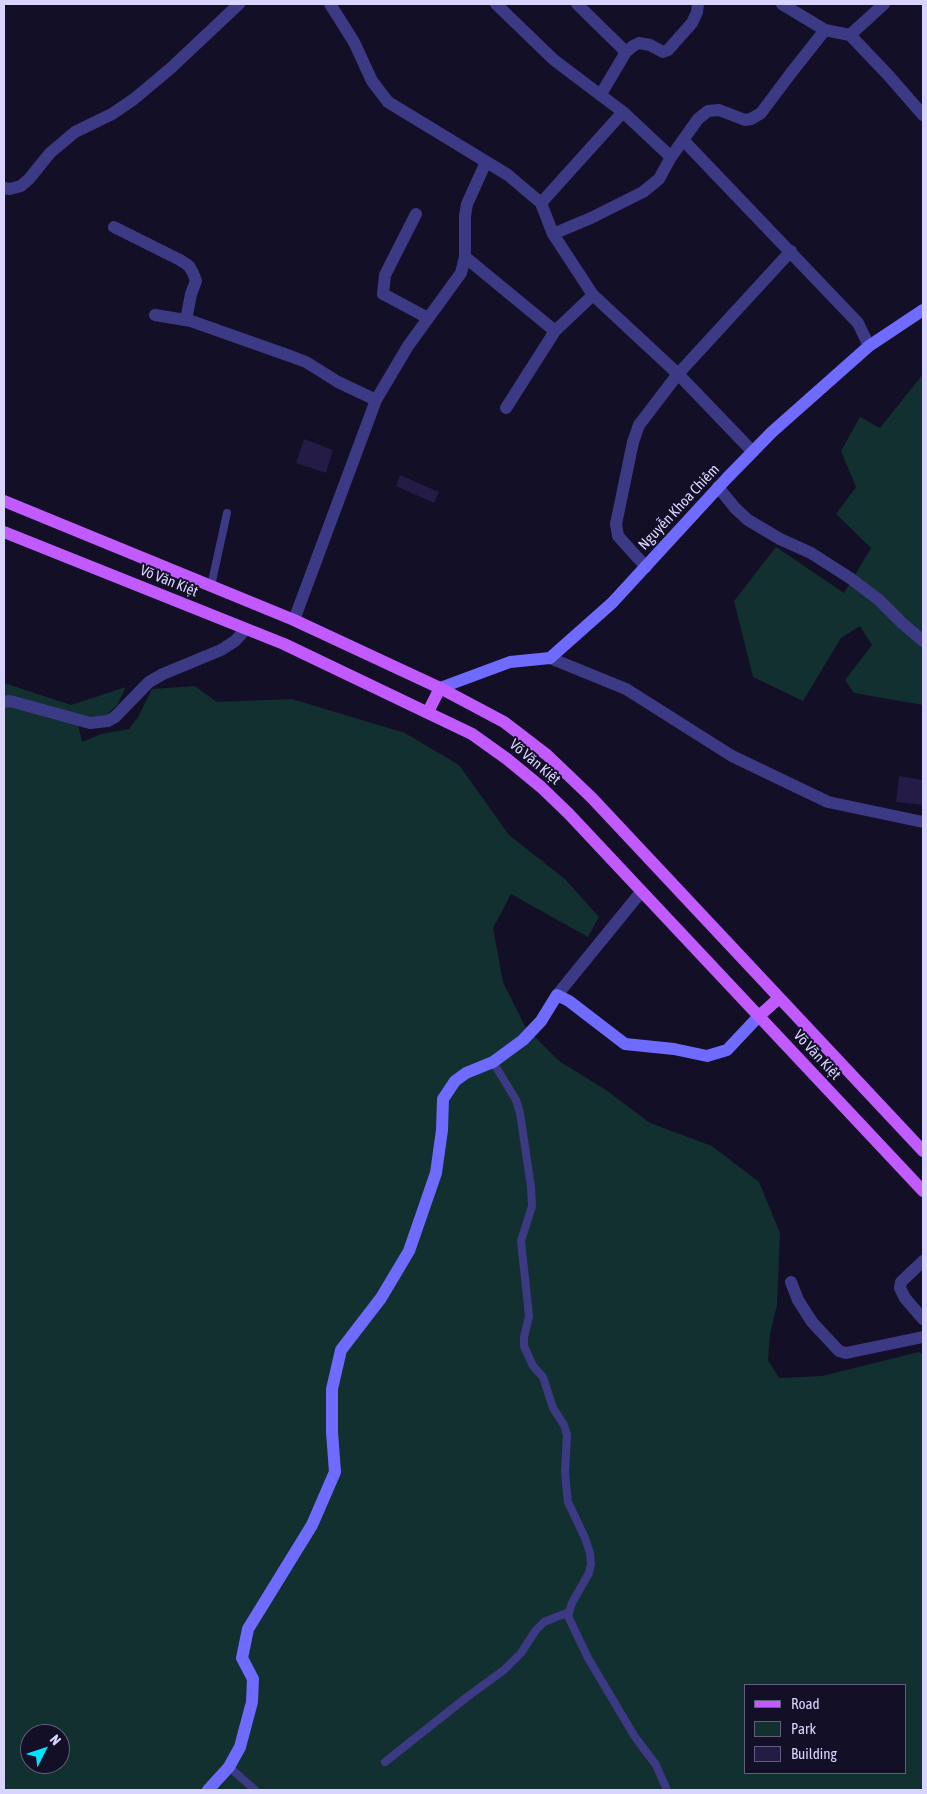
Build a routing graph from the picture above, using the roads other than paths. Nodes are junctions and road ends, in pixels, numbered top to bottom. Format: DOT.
graph roads {
  1 [pos="239,4"];
  2 [pos="330,4"];
  3 [pos="496,4"];
  4 [pos="577,4"];
  5 [pos="698,4"];
  6 [pos="782,4"];
  7 [pos="884,4"];
  8 [pos="825,30"];
  9 [pos="850,36"];
  10 [pos="626,52"];
  11 [pos="600,94"];
  12 [pos="623,112"];
  13 [pos="923,115"];
  14 [pos="684,141"];
  15 [pos="671,157"];
  16 [pos="486,162"];
  17 [pos="4,188"];
  18 [pos="541,204"];
  19 [pos="416,214"];
  20 [pos="114,227"];
  21 [pos="553,234"];
  22 [pos="791,251"];
  23 [pos="465,257"];
  24 [pos="592,295"];
  25 [pos="923,310"];
  26 [pos="155,315"];
  27 [pos="428,318"];
  28 [pos="186,320"];
  29 [pos="555,331"];
  30 [pos="870,346"];
  31 [pos="678,374"];
  32 [pos="376,400"];
  33 [pos="506,408"];
  34 [pos="753,452"];
  35 [pos="718,487"];
  36 [pos="4,502"];
  37 [pos="227,513"];
  38 [pos="4,532"];
  39 [pos="646,567"];
  40 [pos="211,586"];
  41 [pos="294,620"];
  42 [pos="246,629"];
  43 [pos="923,641"];
  44 [pos="550,658"];
  45 [pos="440,688"];
  46 [pos="4,702"];
  47 [pos="428,712"];
  48 [pos="923,822"];
  49 [pos="641,892"];
  50 [pos="557,995"];
  51 [pos="779,998"];
  52 [pos="759,1016"];
  53 [pos="493,1062"];
  54 [pos="923,1151"];
  55 [pos="923,1191"];
  56 [pos="923,1261"];
  57 [pos="791,1282"];
  58 [pos="923,1319"];
  59 [pos="923,1337"];
  60 [pos="569,1612"];
  61 [pos="385,1762"];
  62 [pos="229,1767"];
  63 [pos="208,1790"];
  64 [pos="255,1790"];
  65 [pos="667,1790"];
  1 -- 17 [label="street"];
  2 -- 16 [label="street"];
  3 -- 11 [label="street"];
  4 -- 10 [label="street"];
  5 -- 10 [label="street"];
  6 -- 8 [label="street"];
  7 -- 9 [label="street"];
  8 -- 9 [label="street"];
  8 -- 14 [label="street"];
  9 -- 13 [label="street"];
  10 -- 11 [label="street"];
  11 -- 12 [label="street"];
  12 -- 15 [label="street"];
  12 -- 18 [label="street"];
  14 -- 15 [label="street"];
  14 -- 22 [label="street"];
  15 -- 21 [label="street"];
  16 -- 18 [label="street"];
  16 -- 23 [label="street"];
  18 -- 21 [label="street"];
  19 -- 27 [label="street"];
  20 -- 28 [label="street"];
  21 -- 24 [label="street"];
  22 -- 30 [label="street"];
  22 -- 31 [label="street"];
  23 -- 27 [label="street"];
  23 -- 29 [label="street"];
  24 -- 29 [label="street"];
  24 -- 31 [label="street"];
  25 -- 30 [label="street, Nguyễn Khoa Chiêm"];
  26 -- 28 [label="street"];
  27 -- 32 [label="street"];
  28 -- 32 [label="street"];
  29 -- 33 [label="street"];
  30 -- 34 [label="street, Nguyễn Khoa Chiêm"];
  31 -- 34 [label="street"];
  31 -- 39 [label="street"];
  32 -- 41 [label="street"];
  34 -- 35 [label="street, Nguyễn Khoa Chiêm"];
  35 -- 39 [label="street, Nguyễn Khoa Chiêm"];
  35 -- 43 [label="street"];
  36 -- 40 [label="main road, Võ Văn Kiệt"];
  37 -- 40 [label="lane"];
  38 -- 42 [label="main road, Võ Văn Kiệt"];
  39 -- 44 [label="street, Nguyễn Khoa Chiêm"];
  40 -- 41 [label="main road, Võ Văn Kiệt"];
  41 -- 45 [label="main road, Võ Văn Kiệt"];
  42 -- 46 [label="street"];
  42 -- 47 [label="main road, Võ Văn Kiệt"];
  44 -- 45 [label="street"];
  44 -- 48 [label="street"];
  45 -- 47 [label="main road"];
  45 -- 51 [label="main road, Võ Văn Kiệt"];
  47 -- 49 [label="main road, Võ Văn Kiệt"];
  49 -- 50 [label="street"];
  49 -- 52 [label="main road, Võ Văn Kiệt"];
  50 -- 52 [label="street"];
  50 -- 53 [label="street"];
  51 -- 52 [label="main road"];
  51 -- 54 [label="main road, Võ Văn Kiệt"];
  52 -- 55 [label="main road, Võ Văn Kiệt"];
  53 -- 60 [label="lane"];
  53 -- 62 [label="street"];
  56 -- 58 [label="street"];
  57 -- 59 [label="street"];
  60 -- 61 [label="lane"];
  60 -- 65 [label="lane"];
  62 -- 63 [label="street"];
  62 -- 64 [label="lane"];
}
